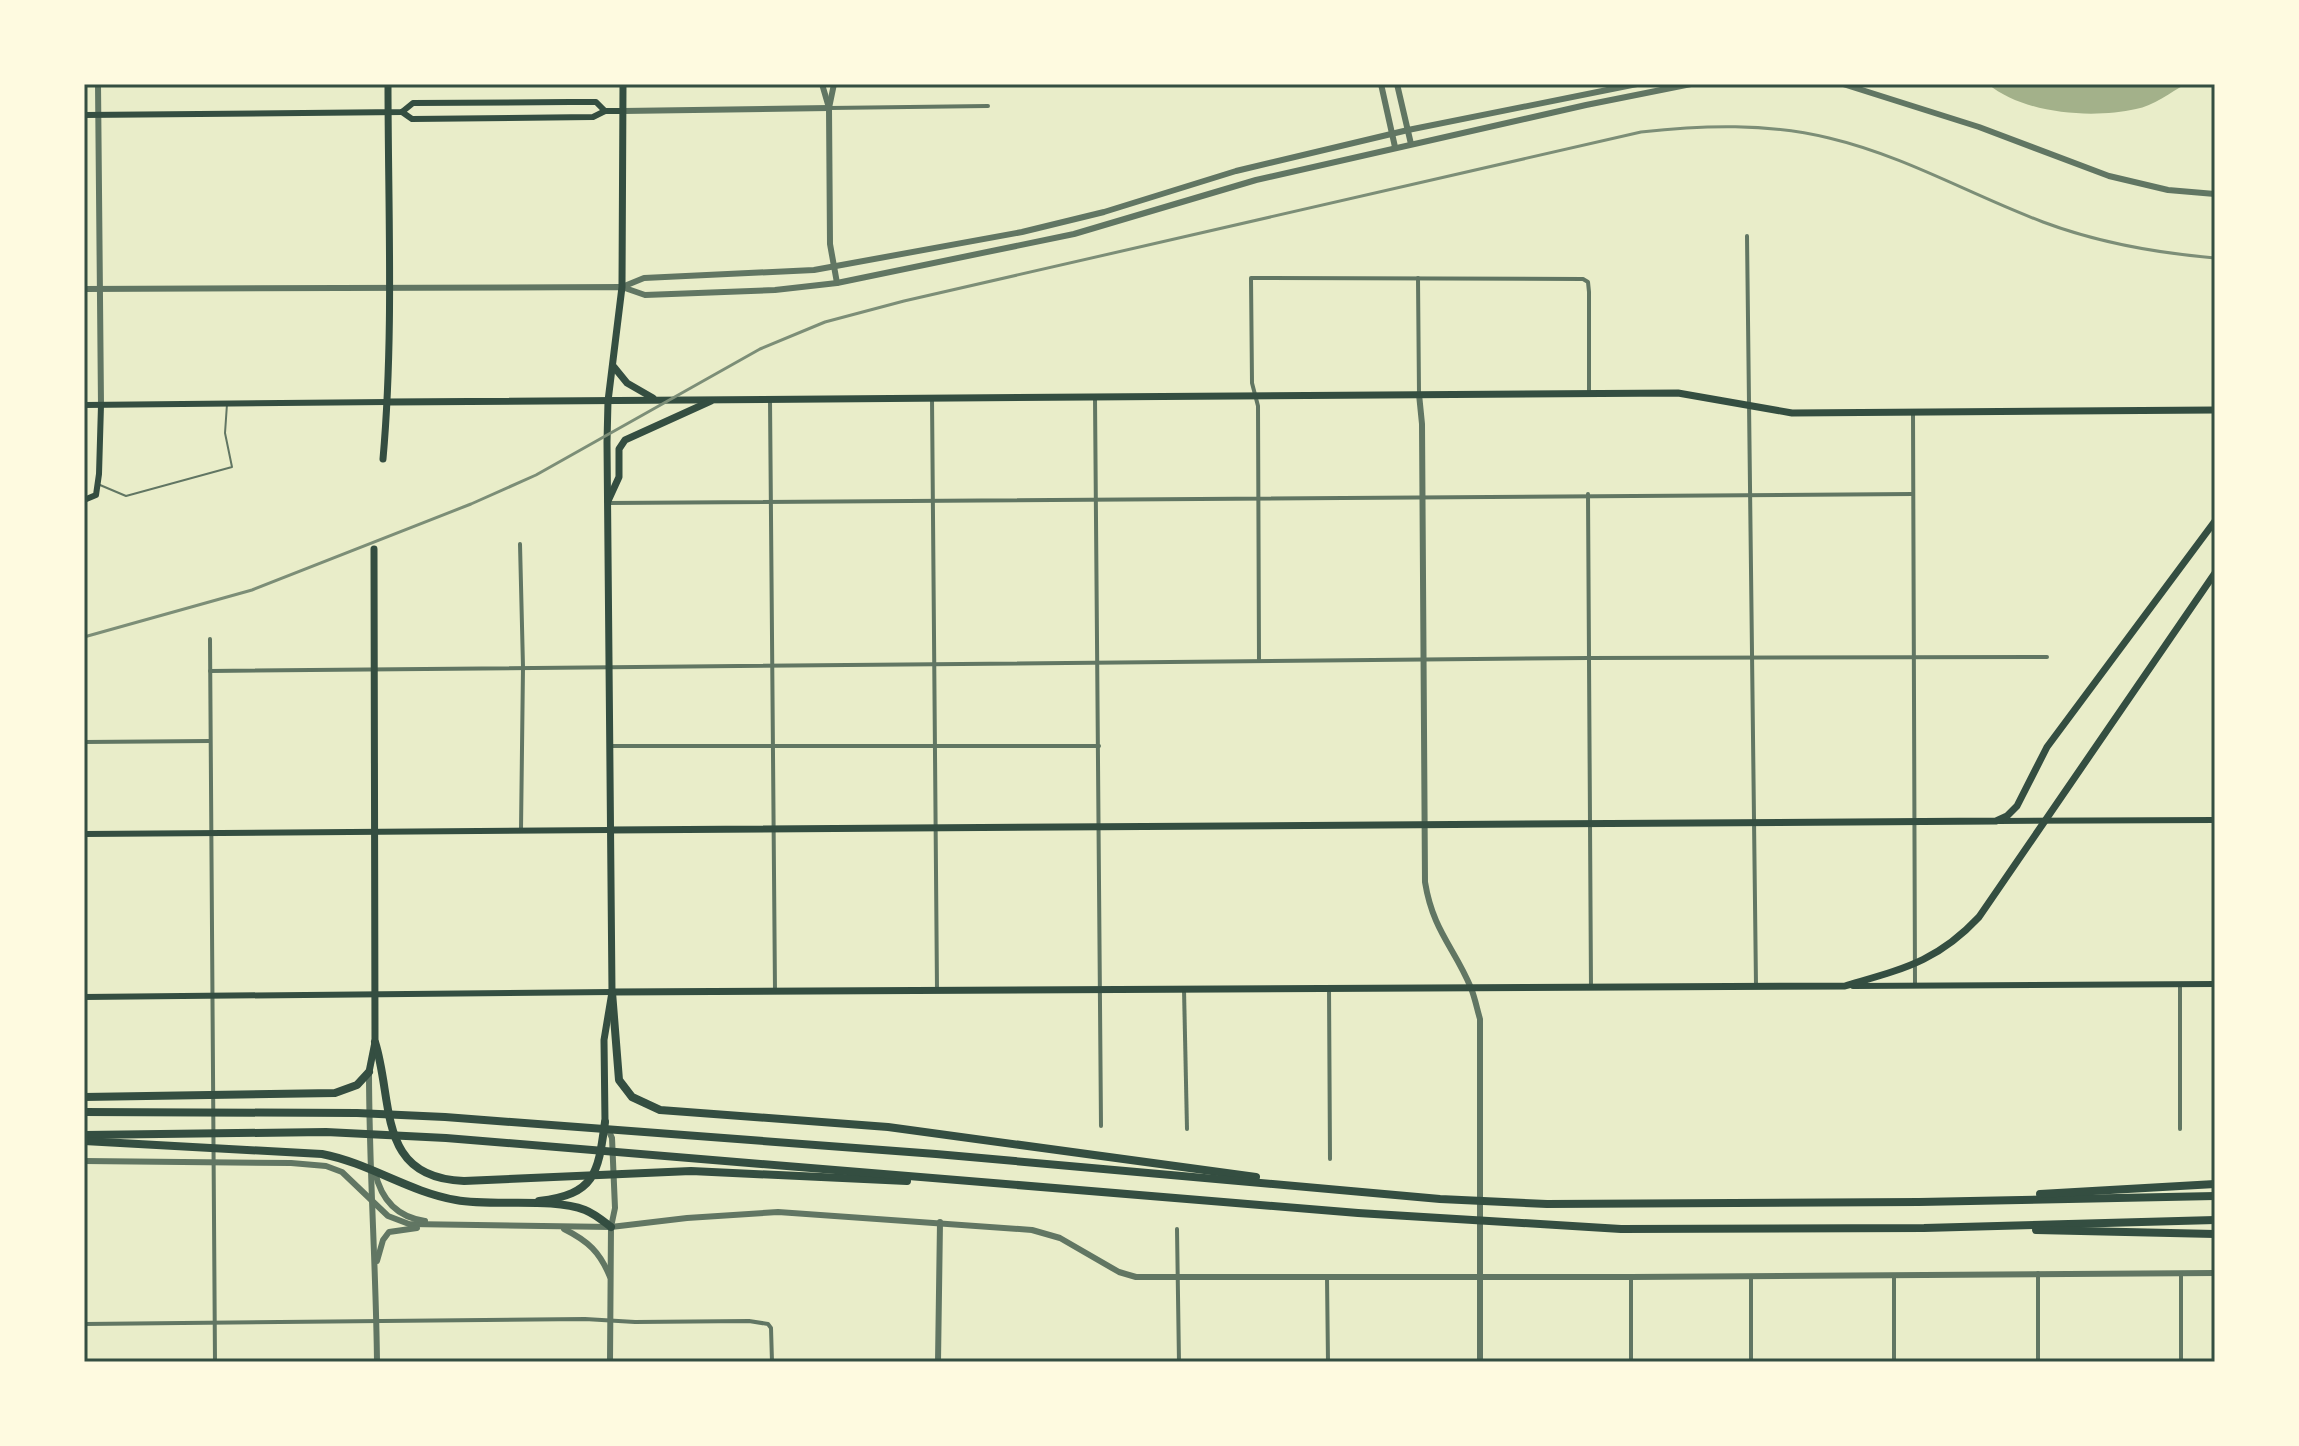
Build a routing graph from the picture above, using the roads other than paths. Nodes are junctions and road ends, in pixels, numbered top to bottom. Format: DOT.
graph roads {
  1 [pos="98,84"];
  2 [pos="388,84"];
  3 [pos="623,84"];
  4 [pos="822,84"];
  5 [pos="834,84"];
  6 [pos="1381,84"];
  7 [pos="1397,84"];
  8 [pos="1637,84"];
  9 [pos="1691,84"];
  10 [pos="1843,84"];
  11 [pos="1851,85"];
  12 [pos="988,106"];
  13 [pos="829,108"];
  14 [pos="605,111"];
  15 [pos="623,111"];
  16 [pos="388,112"];
  17 [pos="402,112"];
  18 [pos="98,114"];
  19 [pos="84,115"];
  20 [pos="1408,130"];
  21 [pos="1392,133"];
  22 [pos="1411,144"];
  23 [pos="1395,147"];
  24 [pos="2215,194"];
  25 [pos="1747,236"];
  26 [pos="834,267"];
  27 [pos="1418,278"];
  28 [pos="837,283"];
  29 [pos="390,287"];
  30 [pos="622,287"];
  31 [pos="84,289"];
  32 [pos="100,289"];
  33 [pos="613,365"];
  34 [pos="1255,394"];
  35 [pos="1419,394"];
  36 [pos="1589,394"];
  37 [pos="1095,396"];
  38 [pos="932,398"];
  39 [pos="713,399"];
  40 [pos="770,399"];
  41 [pos="661,400"];
  42 [pos="608,401"];
  43 [pos="388,402"];
  44 [pos="227,403"];
  45 [pos="84,405"];
  46 [pos="101,405"];
  47 [pos="1750,406"];
  48 [pos="2215,410"];
  49 [pos="1913,412"];
  50 [pos="383,459"];
  51 [pos="97,485"];
  52 [pos="1750,493"];
  53 [pos="1588,494"];
  54 [pos="1913,494"];
  55 [pos="1421,496"];
  56 [pos="1259,497"];
  57 [pos="1096,498"];
  58 [pos="84,500"];
  59 [pos="934,500"];
  60 [pos="771,501"];
  61 [pos="607,503"];
  62 [pos="2215,521"];
  63 [pos="520,544"];
  64 [pos="374,549"];
  65 [pos="2215,573"];
  66 [pos="210,639"];
  67 [pos="1915,657"];
  68 [pos="2047,657"];
  69 [pos="1589,658"];
  70 [pos="1752,658"];
  71 [pos="1423,660"];
  72 [pos="1098,662"];
  73 [pos="1259,662"];
  74 [pos="771,665"];
  75 [pos="935,665"];
  76 [pos="609,666"];
  77 [pos="523,667"];
  78 [pos="373,669"];
  79 [pos="210,671"];
  80 [pos="210,741"];
  81 [pos="84,742"];
  82 [pos="609,746"];
  83 [pos="772,746"];
  84 [pos="936,746"];
  85 [pos="1099,746"];
  86 [pos="2215,820"];
  87 [pos="1754,821"];
  88 [pos="1915,821"];
  89 [pos="1996,821"];
  90 [pos="1590,822"];
  91 [pos="1424,823"];
  92 [pos="1099,826"];
  93 [pos="936,827"];
  94 [pos="774,829"];
  95 [pos="521,830"];
  96 [pos="610,830"];
  97 [pos="375,832"];
  98 [pos="211,833"];
  99 [pos="84,834"];
  100 [pos="1915,965"];
  101 [pos="2180,984"];
  102 [pos="2215,984"];
  103 [pos="1915,985"];
  104 [pos="1756,986"];
  105 [pos="1845,986"];
  106 [pos="1591,987"];
  107 [pos="1329,988"];
  108 [pos="1471,988"];
  109 [pos="1184,989"];
  110 [pos="937,990"];
  111 [pos="1100,990"];
  112 [pos="775,991"];
  113 [pos="612,992"];
  114 [pos="373,995"];
  115 [pos="212,996"];
  116 [pos="84,997"];
  117 [pos="375,1042"];
  118 [pos="369,1072"];
  119 [pos="84,1097"];
  120 [pos="84,1112"];
  121 [pos="605,1122"];
  122 [pos="1101,1126"];
  123 [pos="1187,1129"];
  124 [pos="2180,1129"];
  125 [pos="84,1135"];
  126 [pos="84,1141"];
  127 [pos="369,1149"];
  128 [pos="1330,1159"];
  129 [pos="84,1161"];
  130 [pos="213,1162"];
  131 [pos="991,1184"];
  132 [pos="2215,1184"];
  133 [pos="1360,1192"];
  134 [pos="2215,1196"];
  135 [pos="372,1202"];
  136 [pos="1919,1202"];
  137 [pos="518,1203"];
  138 [pos="2215,1220"];
  139 [pos="940,1222"];
  140 [pos="437,1225"];
  141 [pos="611,1227"];
  142 [pos="561,1228"];
  143 [pos="1924,1228"];
  144 [pos="1177,1229"];
  145 [pos="2215,1234"];
  146 [pos="376,1264"];
  147 [pos="2038,1273"];
  148 [pos="2181,1273"];
  149 [pos="2215,1273"];
  150 [pos="1480,1276"];
  151 [pos="1894,1276"];
  152 [pos="1327,1277"];
  153 [pos="1631,1277"];
  154 [pos="1751,1277"];
  155 [pos="1177,1278"];
  156 [pos="610,1280"];
  157 [pos="377,1320"];
  158 [pos="610,1321"];
  159 [pos="214,1322"];
  160 [pos="84,1324"];
  161 [pos="215,1362"];
  162 [pos="377,1362"];
  163 [pos="610,1362"];
  164 [pos="772,1362"];
  165 [pos="938,1362"];
  166 [pos="1179,1362"];
  167 [pos="1328,1362"];
  168 [pos="1480,1362"];
  169 [pos="1631,1362"];
  170 [pos="1751,1362"];
  171 [pos="1894,1362"];
  172 [pos="2038,1362"];
  173 [pos="2181,1362"];
  1 -- 18 [label="street"];
  2 -- 16 [label="main road"];
  3 -- 15 [label="main road"];
  4 -- 13 [label="street"];
  5 -- 13 [label="street"];
  6 -- 21 [label="street"];
  7 -- 20 [label="street"];
  8 -- 20 [label="street"];
  9 -- 22 [label="street"];
  10 -- 11 [label="street"];
  11 -- 24 [label="street"];
  12 -- 13 [label="street"];
  13 -- 15 [label="street"];
  13 -- 26 [label="street"];
  14 -- 15 [label="main road"];
  14 -- 17 [label="main road"];
  14 -- 17 [label="main road"];
  15 -- 30 [label="main road"];
  16 -- 17 [label="main road"];
  16 -- 18 [label="main road"];
  16 -- 29 [label="main road"];
  18 -- 19 [label="main road"];
  18 -- 32 [label="street"];
  20 -- 21 [label="street"];
  20 -- 22 [label="street"];
  21 -- 23 [label="street"];
  21 -- 26 [label="street"];
  22 -- 23 [label="street"];
  23 -- 28 [label="street"];
  25 -- 47 [label="street"];
  26 -- 28 [label="street"];
  26 -- 30 [label="street"];
  27 -- 34 [label="street"];
  27 -- 35 [label="street"];
  27 -- 36 [label="street"];
  28 -- 30 [label="street"];
  29 -- 30 [label="street"];
  29 -- 32 [label="street"];
  29 -- 43 [label="main road"];
  30 -- 33 [label="main road"];
  31 -- 32 [label="street"];
  32 -- 46 [label="street"];
  33 -- 41 [label="main road"];
  33 -- 42 [label="main road"];
  34 -- 35 [label="main road"];
  34 -- 37 [label="main road"];
  34 -- 56 [label="street"];
  35 -- 36 [label="main road"];
  35 -- 55 [label="street"];
  36 -- 47 [label="main road"];
  37 -- 38 [label="main road"];
  37 -- 57 [label="street"];
  38 -- 40 [label="main road"];
  38 -- 59 [label="street"];
  39 -- 40 [label="main road"];
  39 -- 41 [label="main road"];
  39 -- 61 [label="main road"];
  40 -- 60 [label="street"];
  41 -- 42 [label="main road"];
  42 -- 43 [label="main road"];
  42 -- 61 [label="main road"];
  43 -- 44 [label="main road"];
  43 -- 50 [label="main road"];
  44 -- 46 [label="main road"];
  44 -- 51 [label="lane"];
  45 -- 46 [label="main road"];
  46 -- 51 [label="main road"];
  47 -- 49 [label="main road"];
  47 -- 52 [label="street"];
  48 -- 49 [label="main road"];
  49 -- 54 [label="street"];
  51 -- 58 [label="main road"];
  52 -- 53 [label="street"];
  52 -- 54 [label="street"];
  52 -- 70 [label="street"];
  53 -- 55 [label="street"];
  53 -- 69 [label="street"];
  54 -- 67 [label="street"];
  55 -- 56 [label="street"];
  55 -- 71 [label="street"];
  56 -- 57 [label="street"];
  56 -- 73 [label="street"];
  57 -- 59 [label="street"];
  57 -- 72 [label="street"];
  59 -- 60 [label="street"];
  59 -- 75 [label="street"];
  60 -- 61 [label="street"];
  60 -- 74 [label="street"];
  61 -- 76 [label="main road"];
  62 -- 89 [label="main road"];
  63 -- 77 [label="street"];
  64 -- 78 [label="main road"];
  65 -- 100 [label="main road"];
  66 -- 79 [label="street"];
  67 -- 68 [label="street"];
  67 -- 70 [label="street"];
  67 -- 88 [label="street"];
  69 -- 70 [label="street"];
  69 -- 71 [label="street"];
  69 -- 90 [label="street"];
  70 -- 87 [label="street"];
  71 -- 73 [label="street"];
  71 -- 91 [label="street"];
  72 -- 73 [label="street"];
  72 -- 75 [label="street"];
  72 -- 85 [label="street"];
  74 -- 75 [label="street"];
  74 -- 76 [label="street"];
  74 -- 83 [label="street"];
  75 -- 84 [label="street"];
  76 -- 77 [label="street"];
  76 -- 82 [label="main road"];
  77 -- 78 [label="street"];
  77 -- 95 [label="street"];
  78 -- 79 [label="street"];
  78 -- 97 [label="main road"];
  79 -- 80 [label="street"];
  80 -- 81 [label="street"];
  80 -- 98 [label="street"];
  82 -- 83 [label="street"];
  82 -- 96 [label="main road"];
  83 -- 84 [label="street"];
  83 -- 94 [label="street"];
  84 -- 85 [label="street"];
  84 -- 93 [label="street"];
  85 -- 92 [label="street"];
  86 -- 89 [label="main road"];
  87 -- 88 [label="main road"];
  87 -- 90 [label="main road"];
  87 -- 104 [label="street"];
  88 -- 89 [label="main road"];
  88 -- 100 [label="street"];
  90 -- 91 [label="main road"];
  90 -- 106 [label="street"];
  91 -- 92 [label="main road"];
  91 -- 108 [label="street"];
  92 -- 93 [label="main road"];
  92 -- 111 [label="street"];
  93 -- 94 [label="main road"];
  93 -- 110 [label="street"];
  94 -- 96 [label="main road"];
  94 -- 112 [label="street"];
  95 -- 96 [label="main road"];
  95 -- 97 [label="main road"];
  96 -- 113 [label="main road"];
  97 -- 98 [label="main road"];
  97 -- 114 [label="main road"];
  98 -- 99 [label="main road"];
  98 -- 115 [label="street"];
  100 -- 103 [label="street"];
  100 -- 105 [label="main road"];
  101 -- 102 [label="main road"];
  101 -- 103 [label="main road"];
  101 -- 124 [label="street"];
  103 -- 105 [label="main road"];
  104 -- 105 [label="main road"];
  104 -- 106 [label="main road"];
  106 -- 108 [label="main road"];
  107 -- 108 [label="main road"];
  107 -- 109 [label="main road"];
  107 -- 128 [label="street"];
  108 -- 150 [label="street"];
  109 -- 111 [label="main road"];
  109 -- 123 [label="street"];
  110 -- 111 [label="main road"];
  110 -- 112 [label="main road"];
  111 -- 122 [label="street"];
  112 -- 113 [label="main road"];
  113 -- 114 [label="main road"];
  113 -- 121 [label="main road"];
  113 -- 133 [label="highway"];
  114 -- 115 [label="main road"];
  114 -- 117 [label="main road"];
  115 -- 116 [label="main road"];
  115 -- 130 [label="street"];
  117 -- 118 [label="main road"];
  117 -- 131 [label="highway"];
  118 -- 119 [label="highway"];
  118 -- 127 [label="street"];
  120 -- 133 [label="highway"];
  121 -- 137 [label="highway"];
  121 -- 141 [label="street"];
  125 -- 131 [label="highway"];
  126 -- 137 [label="highway"];
  127 -- 135 [label="street"];
  127 -- 140 [label="street"];
  129 -- 130 [label="street"];
  130 -- 135 [label="street"];
  130 -- 159 [label="street"];
  131 -- 143 [label="highway"];
  132 -- 136 [label="highway"];
  133 -- 136 [label="highway"];
  134 -- 136 [label="highway"];
  135 -- 140 [label="street"];
  135 -- 146 [label="street"];
  137 -- 141 [label="highway"];
  138 -- 143 [label="highway"];
  139 -- 141 [label="street"];
  139 -- 155 [label="street"];
  139 -- 165 [label="street"];
  140 -- 142 [label="street"];
  140 -- 146 [label="street"];
  141 -- 142 [label="street"];
  141 -- 156 [label="street"];
  142 -- 156 [label="street"];
  143 -- 145 [label="highway"];
  144 -- 155 [label="street"];
  146 -- 157 [label="street"];
  147 -- 148 [label="street"];
  147 -- 151 [label="street"];
  147 -- 172 [label="street"];
  148 -- 149 [label="street"];
  148 -- 173 [label="street"];
  150 -- 152 [label="street"];
  150 -- 153 [label="street"];
  150 -- 168 [label="street"];
  151 -- 154 [label="street"];
  151 -- 171 [label="street"];
  152 -- 155 [label="street"];
  152 -- 167 [label="street"];
  153 -- 154 [label="street"];
  153 -- 169 [label="street"];
  154 -- 170 [label="street"];
  155 -- 166 [label="street"];
  156 -- 158 [label="street"];
  157 -- 158 [label="street"];
  157 -- 159 [label="street"];
  157 -- 162 [label="street"];
  158 -- 163 [label="street"];
  158 -- 164 [label="street"];
  159 -- 160 [label="street"];
  159 -- 161 [label="street"];
}
